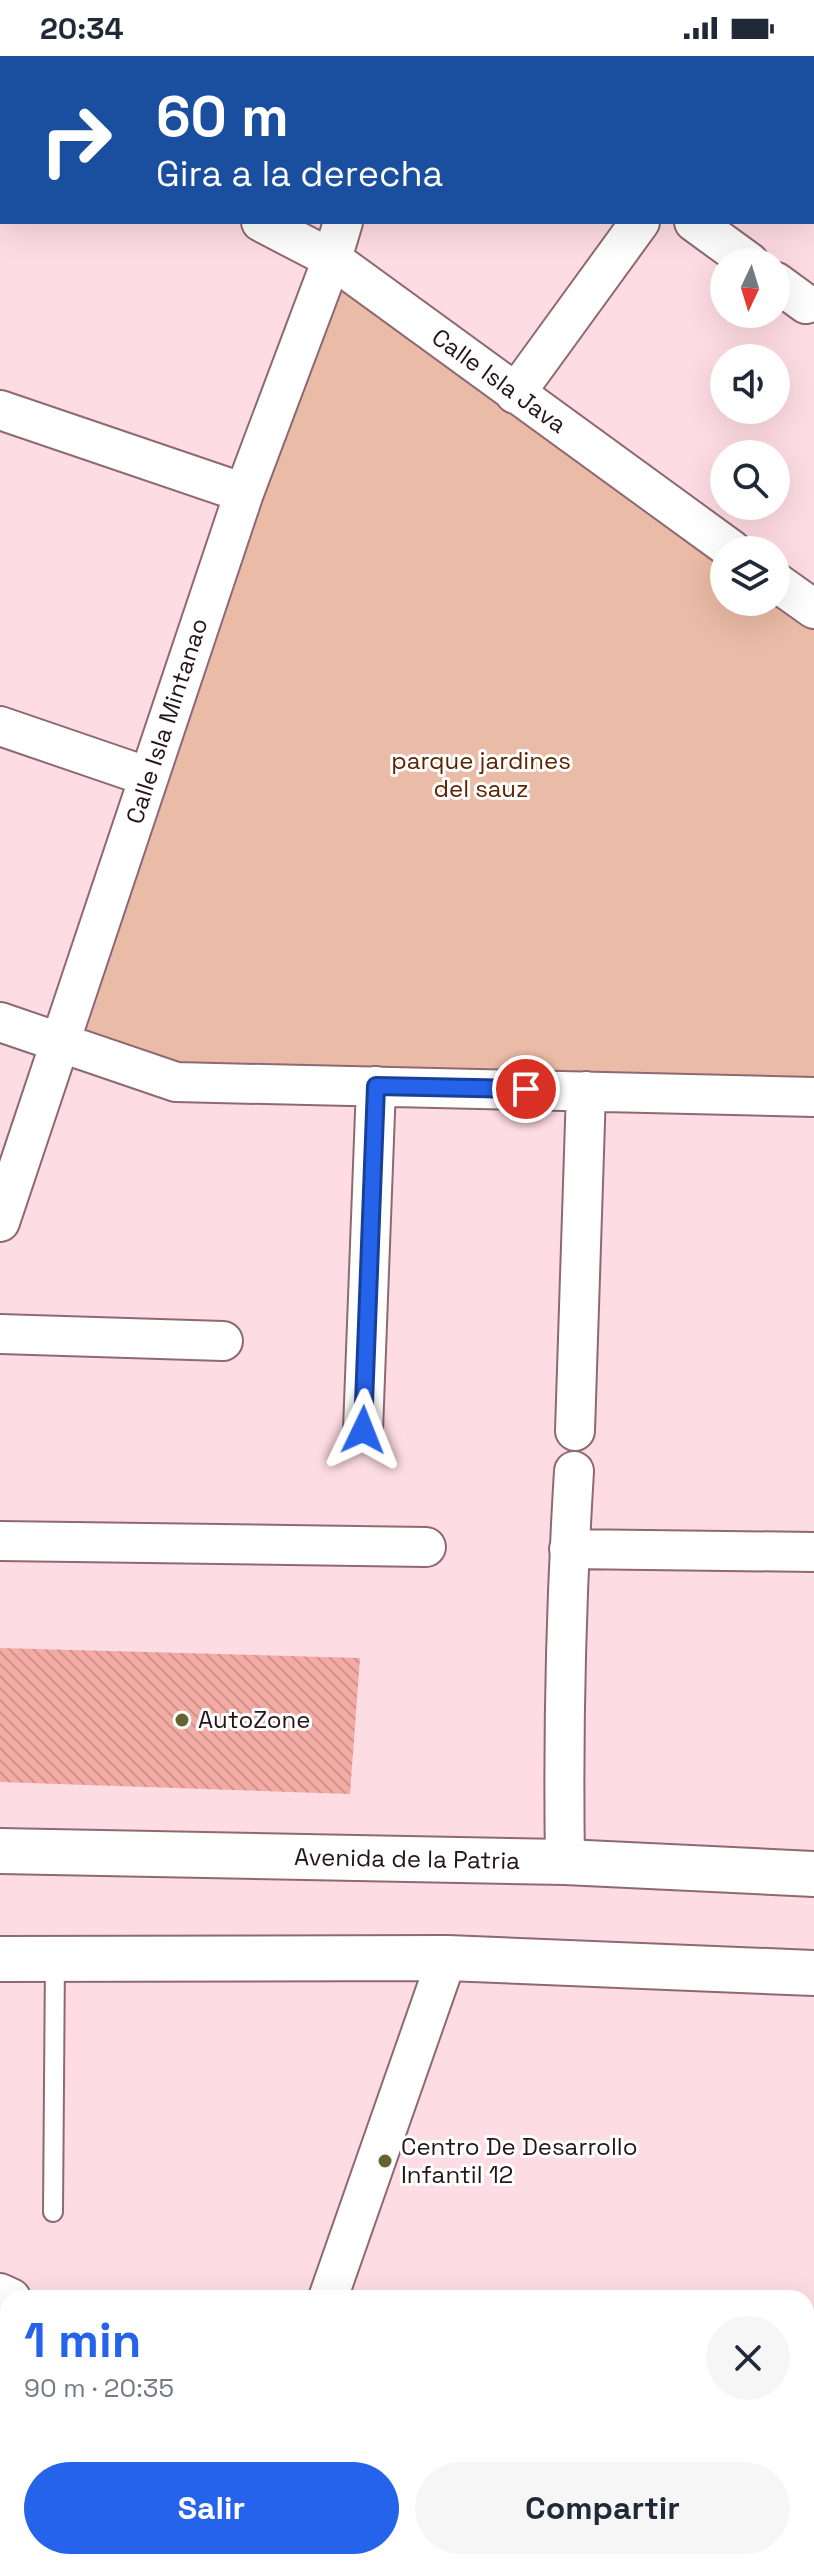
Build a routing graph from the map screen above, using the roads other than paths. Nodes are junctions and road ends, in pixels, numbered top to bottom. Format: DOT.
graph roads {
  1 [pos="265,224"];
  2 [pos="342,224"];
  3 [pos="639,224"];
  4 [pos="697,224"];
  5 [pos="730,248"];
  6 [pos="332,259"];
  7 [pos="515,394"];
  8 [pos="0,410"];
  9 [pos="244,493"];
  10 [pos="713,536"];
  11 [pos="790,592"];
  12 [pos="814,609"];
  13 [pos="0,726"];
  14 [pos="149,777"];
  15 [pos="0,1022"];
  16 [pos="60,1043"];
  17 [pos="376,1086"];
  18 [pos="586,1091"];
  19 [pos="814,1097"];
  20 [pos="0,1222"];
  21 [pos="0,1334"];
  22 [pos="223,1341"];
  23 [pos="363,1430"];
  24 [pos="575,1431"];
  25 [pos="574,1471"];
  26 [pos="0,1541"];
  27 [pos="426,1547"];
  28 [pos="569,1549"];
  29 [pos="814,1552"];
  30 [pos="0,1851"];
  31 [pos="565,1862"];
  32 [pos="814,1874"];
  33 [pos="55,1958"];
  34 [pos="447,1958"];
  35 [pos="0,1959"];
  36 [pos="814,1973"];
  37 [pos="53,2212"];
  38 [pos="331,2290"];
  1 -- 6 [label="street, Calle Isla Java"];
  2 -- 6 [label="street, Calle Isla Mintanao"];
  3 -- 7 [label="street"];
  4 -- 5 [label="street"];
  6 -- 7 [label="street, Calle Isla Java"];
  6 -- 9 [label="street, Calle Isla Mintanao"];
  7 -- 10 [label="street, Calle Isla Java"];
  8 -- 9 [label="street"];
  9 -- 14 [label="street, Calle Isla Mintanao"];
  11 -- 12 [label="street"];
  13 -- 14 [label="street"];
  14 -- 16 [label="street, Calle Isla Mintanao"];
  15 -- 16 [label="street"];
  16 -- 17 [label="street"];
  16 -- 20 [label="street, Calle Isla Mintanao"];
  17 -- 18 [label="street"];
  17 -- 23 [label="street"];
  18 -- 19 [label="street"];
  18 -- 24 [label="street"];
  21 -- 22 [label="street"];
  25 -- 28 [label="street"];
  26 -- 27 [label="street"];
  28 -- 29 [label="street"];
  28 -- 31 [label="street"];
  30 -- 31 [label="main road, Avenida de la Patria"];
  31 -- 32 [label="main road, Avenida de la Patria"];
  33 -- 34 [label="main road"];
  33 -- 35 [label="main road"];
  33 -- 37 [label="lane"];
  34 -- 36 [label="main road"];
  34 -- 38 [label="street"];
}
